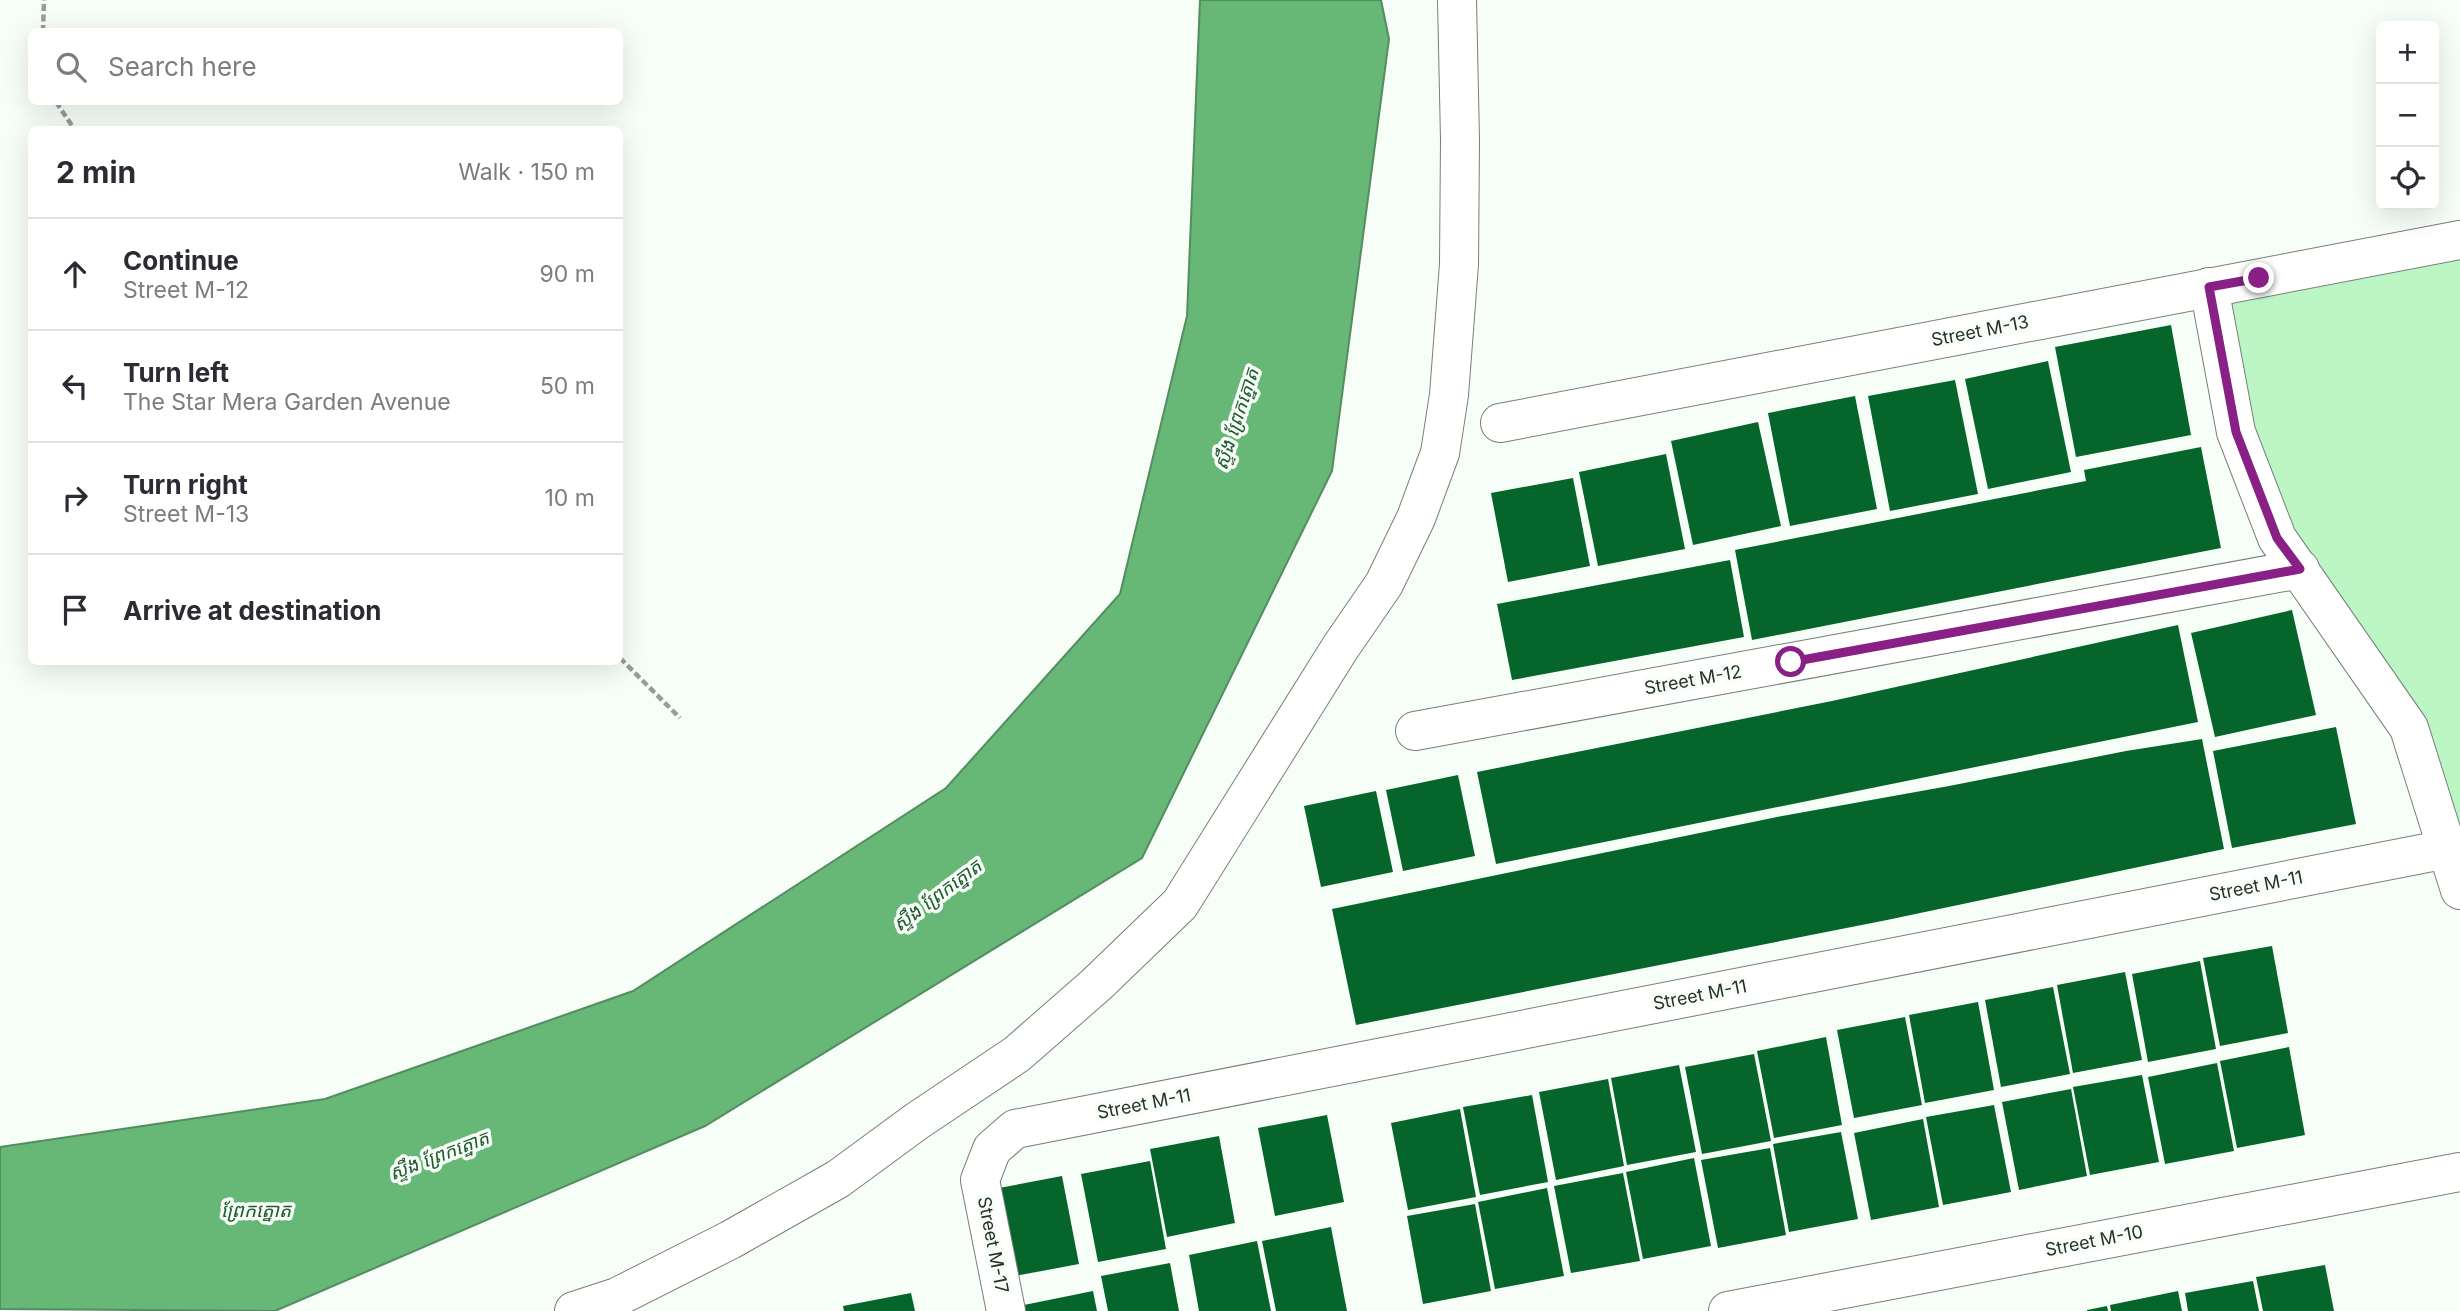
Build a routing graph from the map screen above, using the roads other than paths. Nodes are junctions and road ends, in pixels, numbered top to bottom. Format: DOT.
graph roads {
  1 [pos="1457,0"];
  2 [pos="2460,240"];
  3 [pos="2209,287"];
  4 [pos="1500,423"];
  5 [pos="2300,569"];
  6 [pos="1415,731"];
  7 [pos="2447,849"];
  8 [pos="2460,890"];
  9 [pos="2460,1171"];
  10 [pos="980,1180"];
  11 [pos="574,1311"];
  12 [pos="1006,1311"];
  13 [pos="1728,1311"];
  1 -- 11 [label="street"];
  2 -- 3 [label="street, Street M-13"];
  3 -- 4 [label="street, Street M-13"];
  3 -- 5 [label="street"];
  5 -- 6 [label="street, Street M-12"];
  5 -- 7 [label="street"];
  7 -- 8 [label="street"];
  7 -- 10 [label="street, Street M-11"];
  9 -- 13 [label="street, Street M-10"];
  10 -- 12 [label="street, Street M-17"];
}
